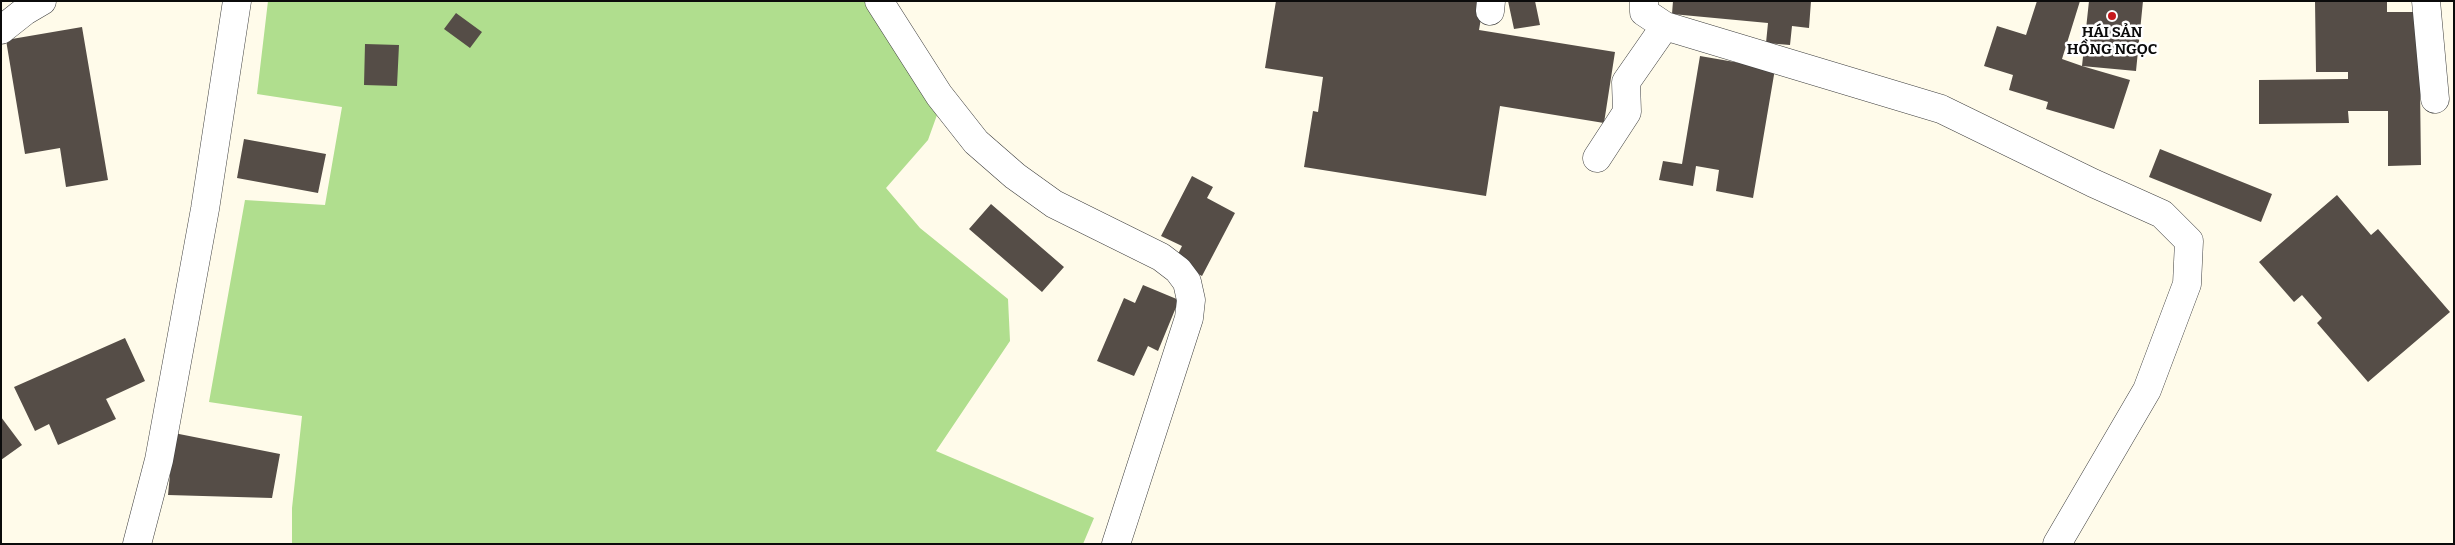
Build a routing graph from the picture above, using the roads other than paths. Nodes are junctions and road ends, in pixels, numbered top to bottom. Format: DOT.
graph roads {
  1 [pos="42,1"];
  2 [pos="236,1"];
  3 [pos="879,1"];
  4 [pos="1644,1"];
  5 [pos="2426,1"];
  6 [pos="1664,26"];
  7 [pos="1,30"];
  8 [pos="2436,99"];
  9 [pos="1597,158"];
  10 [pos="137,544"];
  11 [pos="1116,544"];
  12 [pos="2056,544"];
  1 -- 7 [label="street"];
  2 -- 10 [label="street"];
  3 -- 11 [label="street"];
  4 -- 6 [label="street"];
  5 -- 8 [label="street"];
  6 -- 9 [label="street"];
  6 -- 12 [label="street"];
}
